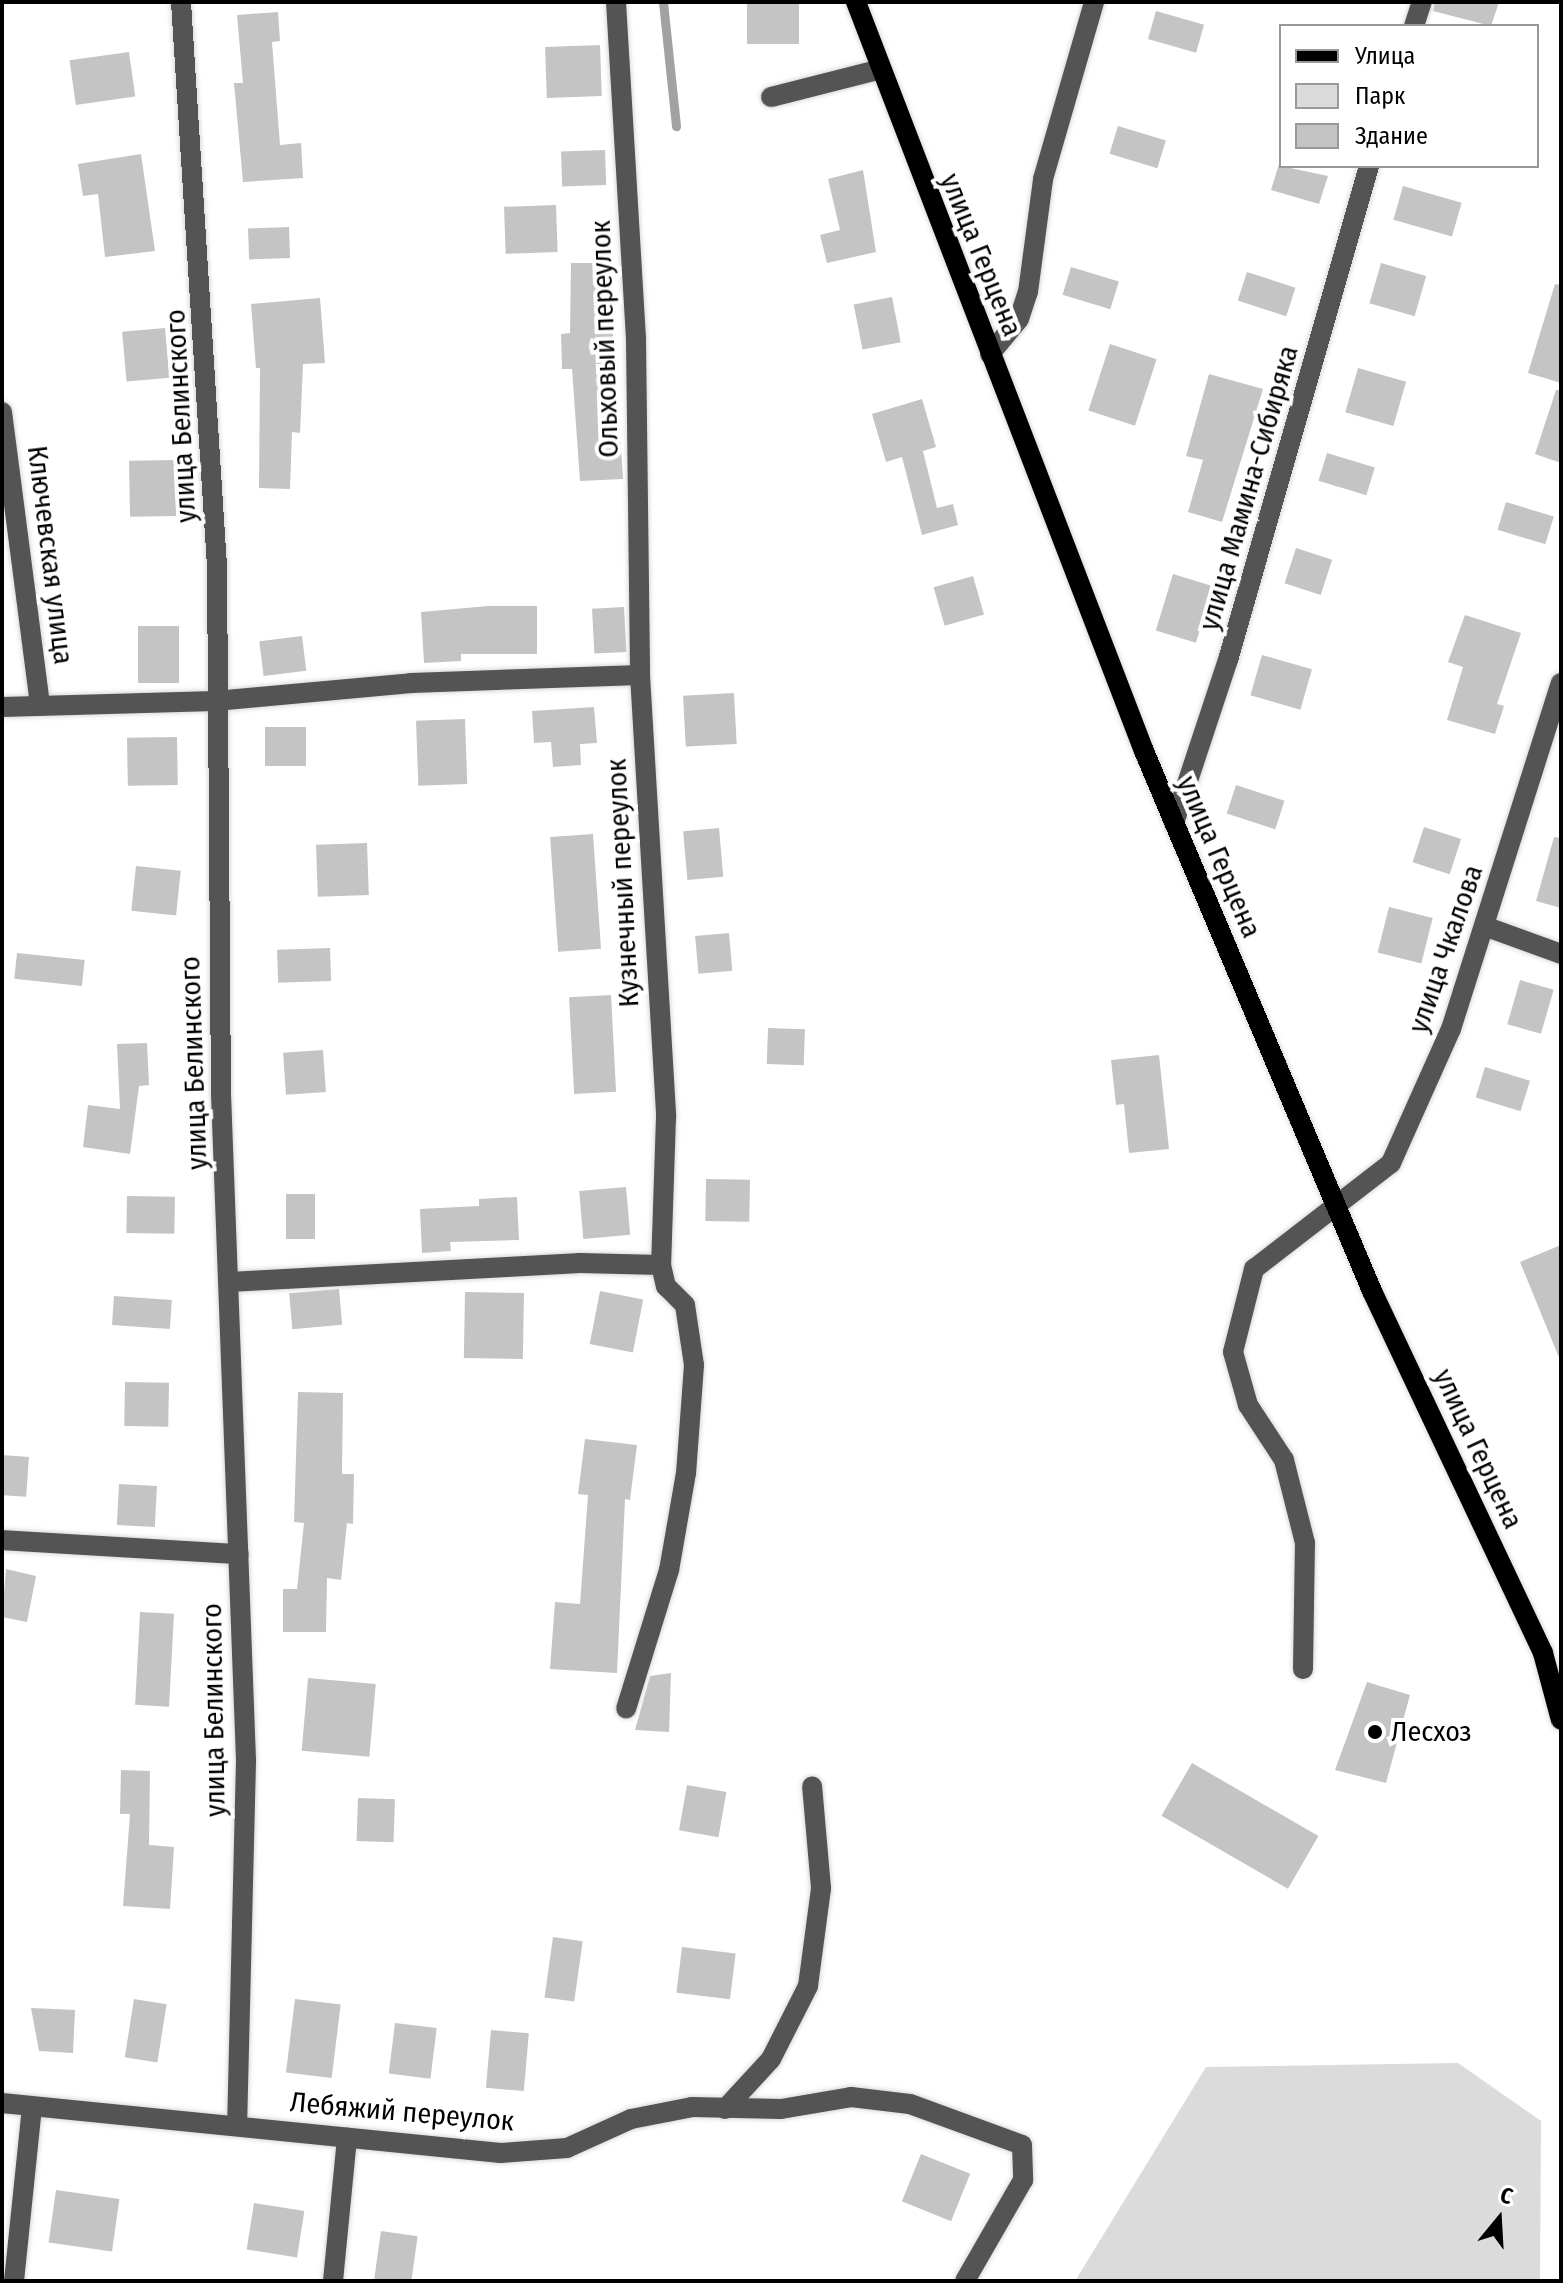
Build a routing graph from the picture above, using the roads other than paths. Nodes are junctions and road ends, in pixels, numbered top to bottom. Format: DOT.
graph roads {
  1 [pos="181,2"];
  2 [pos="616,2"];
  3 [pos="856,2"];
  4 [pos="1094,2"];
  5 [pos="1422,2"];
  6 [pos="1415,24"];
  7 [pos="878,70"];
  8 [pos="771,97"];
  9 [pos="1368,168"];
  10 [pos="990,354"];
  11 [pos="2,412"];
  12 [pos="640,675"];
  13 [pos="1561,683"];
  14 [pos="215,701"];
  15 [pos="40,706"];
  16 [pos="2,707"];
  17 [pos="1174,823"];
  18 [pos="1487,927"];
  19 [pos="1561,954"];
  20 [pos="1335,1203"];
  21 [pos="661,1265"];
  22 [pos="229,1282"];
  23 [pos="2,1540"];
  24 [pos="239,1554"];
  25 [pos="1303,1669"];
  26 [pos="626,1709"];
  27 [pos="1561,1720"];
  28 [pos="812,1786"];
  29 [pos="2,2103"];
  30 [pos="32,2107"];
  31 [pos="725,2109"];
  32 [pos="237,2124"];
  33 [pos="347,2138"];
  34 [pos="14,2281"];
  35 [pos="333,2281"];
  36 [pos="965,2281"];
  1 -- 14 [label="street, улица Белинского"];
  2 -- 12 [label="street, Ольховый переулок"];
  3 -- 7 [label="main road, улица Герцена"];
  4 -- 10 [label="street"];
  5 -- 6 [label="street"];
  7 -- 8 [label="street"];
  7 -- 10 [label="main road, улица Герцена"];
  9 -- 17 [label="street, улица Мамина-Сибиряка"];
  10 -- 17 [label="main road, улица Герцена"];
  11 -- 15 [label="street, Ключевская улица"];
  12 -- 14 [label="street"];
  12 -- 21 [label="street, Кузнечный переулок"];
  13 -- 18 [label="street, улица Чкалова"];
  14 -- 15 [label="street"];
  14 -- 22 [label="street, улица Белинского"];
  15 -- 16 [label="street"];
  17 -- 20 [label="main road, улица Герцена"];
  18 -- 19 [label="street"];
  18 -- 20 [label="street, улица Чкалова"];
  20 -- 25 [label="street, улица Чкалова"];
  20 -- 27 [label="main road, улица Герцена"];
  21 -- 22 [label="street"];
  21 -- 26 [label="street, Кузнечный переулок"];
  22 -- 24 [label="street, улица Белинского"];
  23 -- 24 [label="street"];
  24 -- 32 [label="street, улица Белинского"];
  28 -- 31 [label="street"];
  29 -- 30 [label="street, Лебяжий переулок"];
  30 -- 32 [label="street, Лебяжий переулок"];
  30 -- 34 [label="street"];
  31 -- 33 [label="street, Лебяжий переулок"];
  31 -- 36 [label="street, Лебяжий переулок"];
  32 -- 33 [label="street, Лебяжий переулок"];
  33 -- 35 [label="street"];
}
